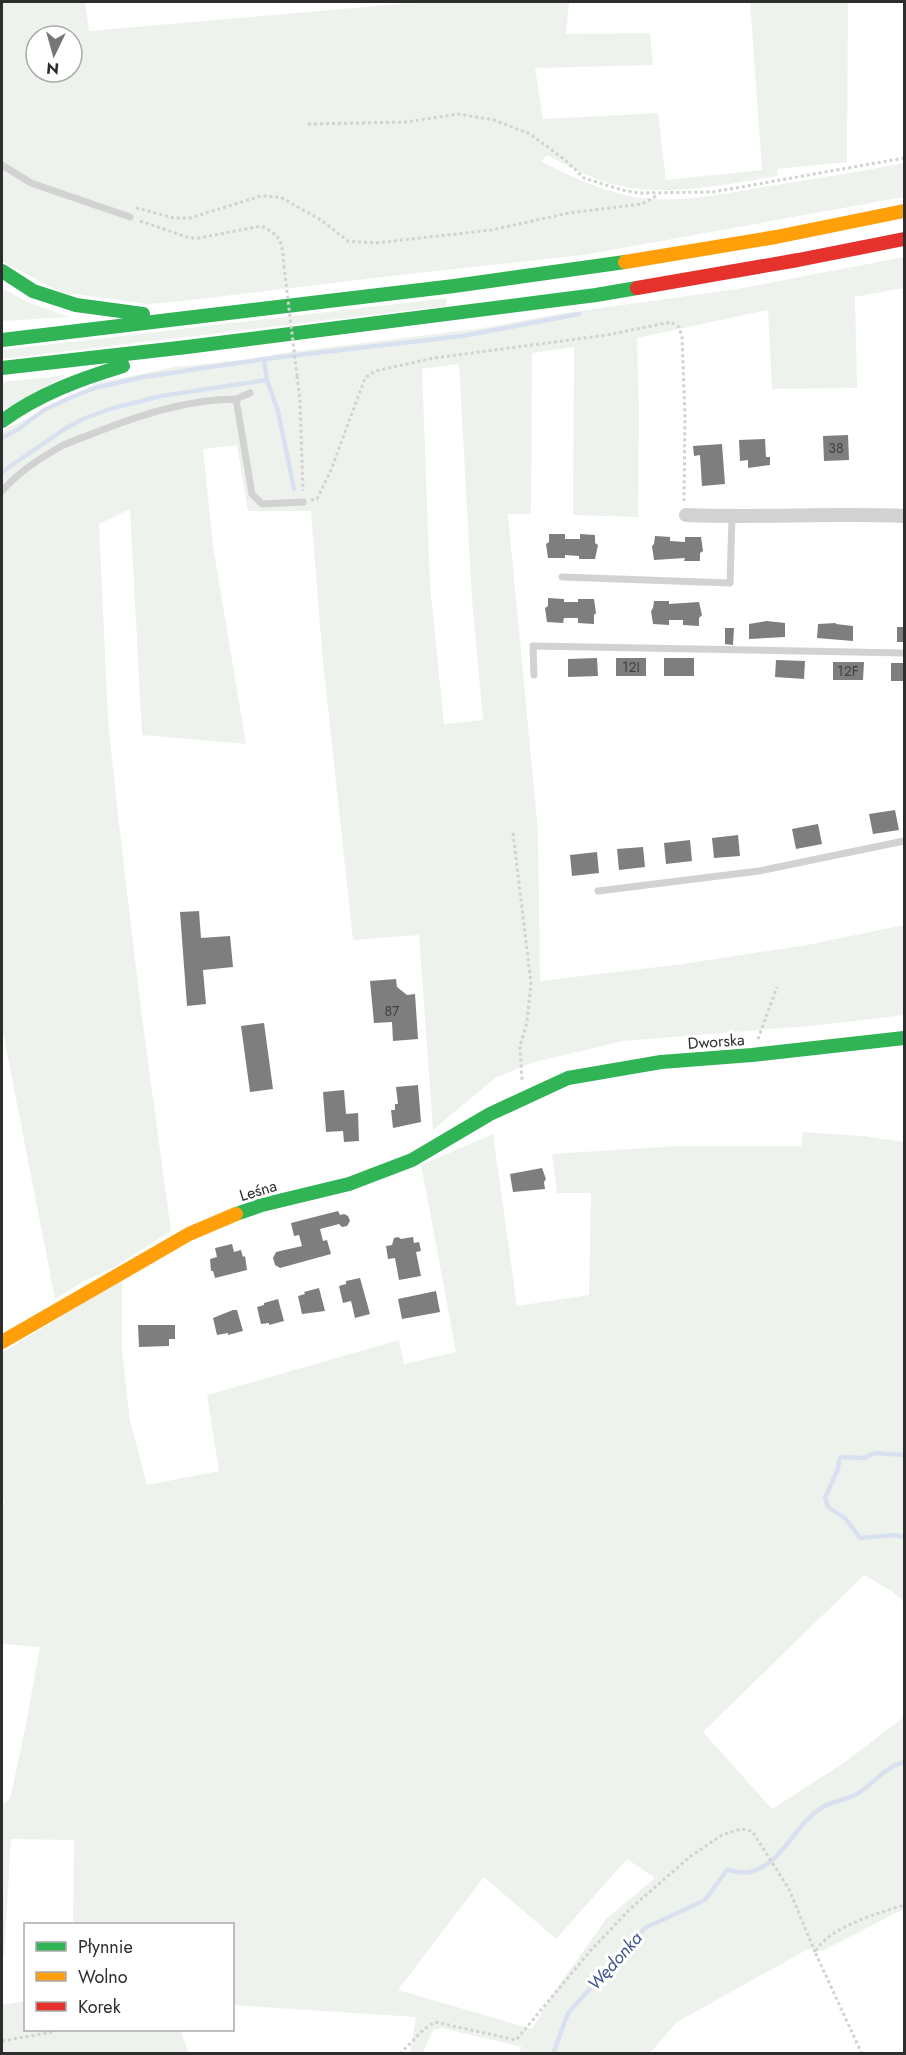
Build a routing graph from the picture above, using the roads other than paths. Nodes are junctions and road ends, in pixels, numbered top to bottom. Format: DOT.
graph roads {
  1 [pos="2,165"];
  2 [pos="904,211"];
  3 [pos="130,217"];
  4 [pos="904,238"];
  5 [pos="2,271"];
  6 [pos="194,319"];
  7 [pos="2,340"];
  8 [pos="188,347"];
  9 [pos="2,368"];
  10 [pos="250,393"];
  11 [pos="236,399"];
  12 [pos="2,421"];
  13 [pos="2,491"];
  14 [pos="303,502"];
  15 [pos="686,515"];
  16 [pos="904,516"];
  17 [pos="732,517"];
  18 [pos="562,578"];
  19 [pos="904,653"];
  20 [pos="534,675"];
  21 [pos="904,841"];
  22 [pos="598,891"];
  23 [pos="904,1038"];
  24 [pos="529,1095"];
  25 [pos="2,1342"];
  1 -- 3 [label="lane"];
  2 -- 6 [label="main road"];
  4 -- 8 [label="main road"];
  5 -- 6 [label="main road"];
  6 -- 7 [label="main road"];
  8 -- 9 [label="main road"];
  8 -- 12 [label="main road"];
  10 -- 11 [label="lane"];
  11 -- 13 [label="lane"];
  11 -- 14 [label="lane"];
  15 -- 17 [label="street"];
  16 -- 17 [label="street"];
  17 -- 18 [label="lane"];
  19 -- 20 [label="lane"];
  21 -- 22 [label="lane"];
  23 -- 24 [label="main road, Dworska"];
  24 -- 25 [label="main road, Leśna"];
}
